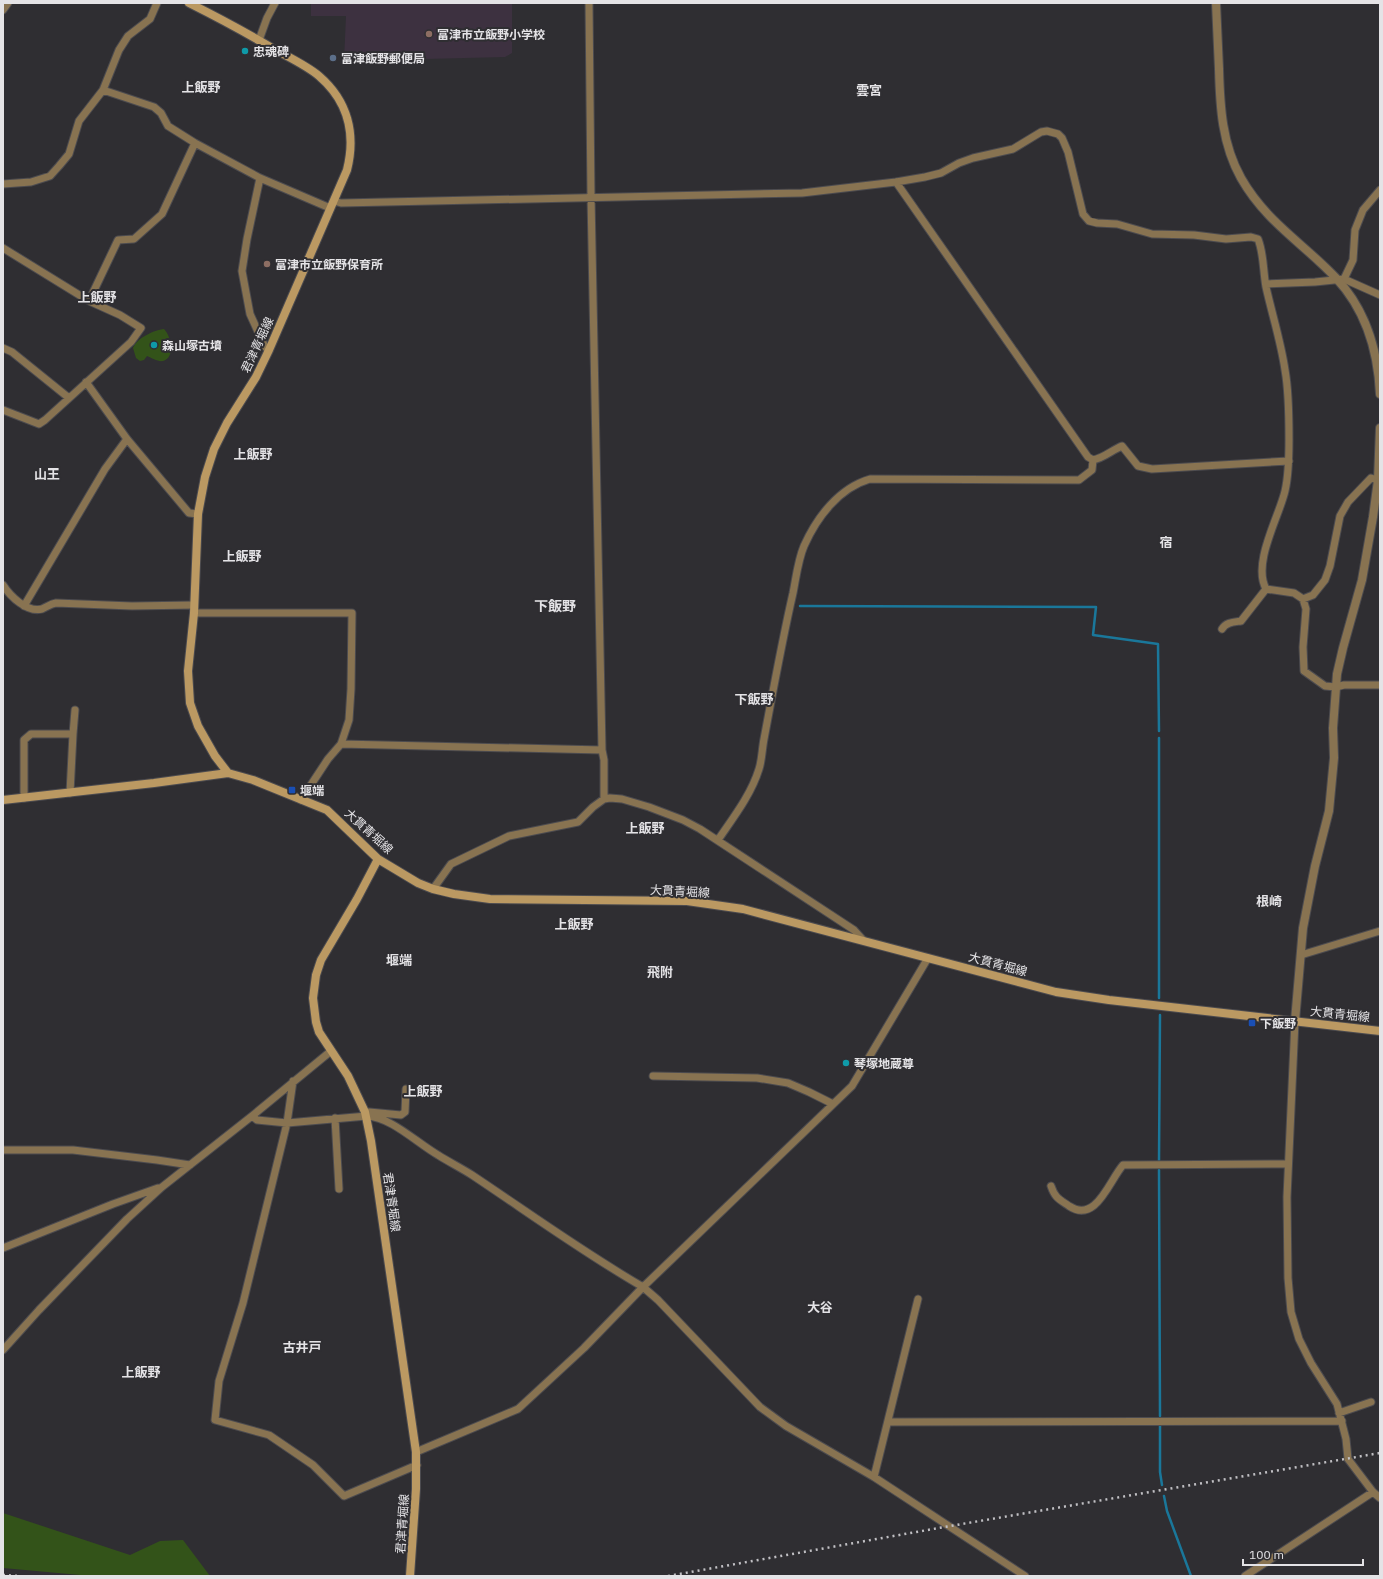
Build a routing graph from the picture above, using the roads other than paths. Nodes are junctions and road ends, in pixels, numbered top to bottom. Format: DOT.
graph roads {
  1 [pos="8,3"];
  2 [pos="157,3"];
  3 [pos="189,3"];
  4 [pos="275,3"];
  5 [pos="589,3"];
  6 [pos="1216,3"];
  7 [pos="3,10"];
  8 [pos="260,40"];
  9 [pos="102,90"];
  10 [pos="195,143"];
  11 [pos="260,178"];
  12 [pos="896,182"];
  13 [pos="3,184"];
  14 [pos="1380,190"];
  15 [pos="591,197"];
  16 [pos="332,204"];
  17 [pos="3,248"];
  18 [pos="1341,279"];
  19 [pos="1266,284"];
  20 [pos="1380,294"];
  21 [pos="89,301"];
  22 [pos="3,348"];
  23 [pos="268,350"];
  24 [pos="86,382"];
  25 [pos="1380,394"];
  26 [pos="69,398"];
  27 [pos="3,410"];
  28 [pos="1380,428"];
  29 [pos="127,439"];
  30 [pos="1093,460"];
  31 [pos="1289,461"];
  32 [pos="1378,480"];
  33 [pos="198,514"];
  34 [pos="3,586"];
  35 [pos="1266,589"];
  36 [pos="6,595"];
  37 [pos="1303,599"];
  38 [pos="24,606"];
  39 [pos="194,609"];
  40 [pos="1222,629"];
  41 [pos="1380,685"];
  42 [pos="1336,687"];
  43 [pos="75,710"];
  44 [pos="73,734"];
  45 [pos="341,744"];
  46 [pos="602,750"];
  47 [pos="228,773"];
  48 [pos="70,793"];
  49 [pos="24,798"];
  50 [pos="604,799"];
  51 [pos="3,800"];
  52 [pos="301,800"];
  53 [pos="718,840"];
  54 [pos="378,859"];
  55 [pos="433,888"];
  56 [pos="1380,931"];
  57 [pos="864,941"];
  58 [pos="1301,955"];
  59 [pos="928,958"];
  60 [pos="1295,1021"];
  61 [pos="1380,1031"];
  62 [pos="331,1051"];
  63 [pos="653,1076"];
  64 [pos="293,1081"];
  65 [pos="406,1089"];
  66 [pos="833,1104"];
  67 [pos="366,1114"];
  68 [pos="252,1116"];
  69 [pos="335,1118"];
  70 [pos="287,1123"];
  71 [pos="3,1150"];
  72 [pos="1288,1164"];
  73 [pos="190,1165"];
  74 [pos="1051,1186"];
  75 [pos="162,1187"];
  76 [pos="339,1189"];
  77 [pos="3,1248"];
  78 [pos="643,1287"];
  79 [pos="918,1299"];
  80 [pos="3,1350"];
  81 [pos="1371,1402"];
  82 [pos="1339,1413"];
  83 [pos="1342,1421"];
  84 [pos="888,1422"];
  85 [pos="416,1452"];
  86 [pos="417,1465"];
  87 [pos="874,1477"];
  88 [pos="1378,1495"];
  89 [pos="410,1576"];
  90 [pos="1025,1576"];
  91 [pos="1246,1576"];
  1 -- 7 [label="street"];
  2 -- 9 [label="street"];
  3 -- 8 [label="main road, 君津青堀線"];
  4 -- 8 [label="street"];
  5 -- 15 [label="street"];
  6 -- 18 [label="street"];
  8 -- 16 [label="main road, 君津青堀線"];
  9 -- 10 [label="street"];
  9 -- 13 [label="street"];
  10 -- 11 [label="street"];
  10 -- 21 [label="street"];
  11 -- 16 [label="street"];
  11 -- 23 [label="street"];
  12 -- 15 [label="street"];
  12 -- 19 [label="street"];
  12 -- 30 [label="street"];
  14 -- 18 [label="street"];
  15 -- 16 [label="street"];
  15 -- 46 [label="street"];
  16 -- 23 [label="main road, 君津青堀線"];
  17 -- 21 [label="street"];
  18 -- 19 [label="street"];
  18 -- 20 [label="street"];
  18 -- 25 [label="street"];
  19 -- 31 [label="street"];
  21 -- 24 [label="street"];
  22 -- 26 [label="street"];
  23 -- 33 [label="main road, 君津青堀線"];
  24 -- 26 [label="street"];
  24 -- 29 [label="street"];
  26 -- 27 [label="street"];
  28 -- 32 [label="street"];
  29 -- 33 [label="street"];
  29 -- 38 [label="street"];
  30 -- 31 [label="street"];
  30 -- 53 [label="street"];
  31 -- 35 [label="street"];
  32 -- 37 [label="street"];
  32 -- 42 [label="street"];
  33 -- 39 [label="main road, 君津青堀線"];
  34 -- 36 [label="street"];
  35 -- 37 [label="street"];
  35 -- 40 [label="street"];
  36 -- 38 [label="street"];
  37 -- 42 [label="street"];
  38 -- 39 [label="street"];
  39 -- 45 [label="street"];
  39 -- 47 [label="main road, 君津青堀線"];
  41 -- 42 [label="street"];
  42 -- 58 [label="street"];
  43 -- 44 [label="street"];
  44 -- 48 [label="street"];
  44 -- 49 [label="street"];
  45 -- 46 [label="street"];
  45 -- 52 [label="street"];
  46 -- 50 [label="street"];
  47 -- 48 [label="main road, 大貫青堀線"];
  47 -- 52 [label="main road, 大貫青堀線"];
  48 -- 49 [label="main road, 大貫青堀線"];
  49 -- 51 [label="main road, 大貫青堀線"];
  50 -- 53 [label="street"];
  50 -- 55 [label="street"];
  52 -- 54 [label="main road, 大貫青堀線"];
  53 -- 57 [label="street"];
  54 -- 55 [label="main road, 大貫青堀線"];
  54 -- 62 [label="main road, 君津青堀線"];
  55 -- 57 [label="main road, 大貫青堀線"];
  56 -- 58 [label="street"];
  57 -- 59 [label="main road, 大貫青堀線"];
  58 -- 60 [label="street"];
  59 -- 60 [label="main road, 大貫青堀線"];
  59 -- 66 [label="street"];
  60 -- 61 [label="main road, 大貫青堀線"];
  60 -- 72 [label="street"];
  62 -- 64 [label="street"];
  62 -- 67 [label="main road, 君津青堀線"];
  63 -- 66 [label="street"];
  64 -- 68 [label="street"];
  64 -- 70 [label="street"];
  65 -- 67 [label="street"];
  66 -- 78 [label="street"];
  67 -- 69 [label="street"];
  67 -- 78 [label="street"];
  67 -- 85 [label="main road, 君津青堀線"];
  68 -- 70 [label="street"];
  68 -- 73 [label="street"];
  69 -- 70 [label="street"];
  69 -- 76 [label="street"];
  70 -- 86 [label="street"];
  71 -- 73 [label="street"];
  72 -- 74 [label="street"];
  72 -- 82 [label="street"];
  73 -- 75 [label="street"];
  75 -- 77 [label="street"];
  75 -- 80 [label="street"];
  78 -- 85 [label="street"];
  78 -- 87 [label="street"];
  79 -- 84 [label="street"];
  81 -- 82 [label="street"];
  82 -- 83 [label="street"];
  83 -- 84 [label="street"];
  83 -- 88 [label="street"];
  84 -- 87 [label="street"];
  85 -- 86 [label="main road, 君津青堀線"];
  86 -- 89 [label="main road, 君津青堀線"];
  87 -- 90 [label="street"];
  88 -- 91 [label="street"];
}
